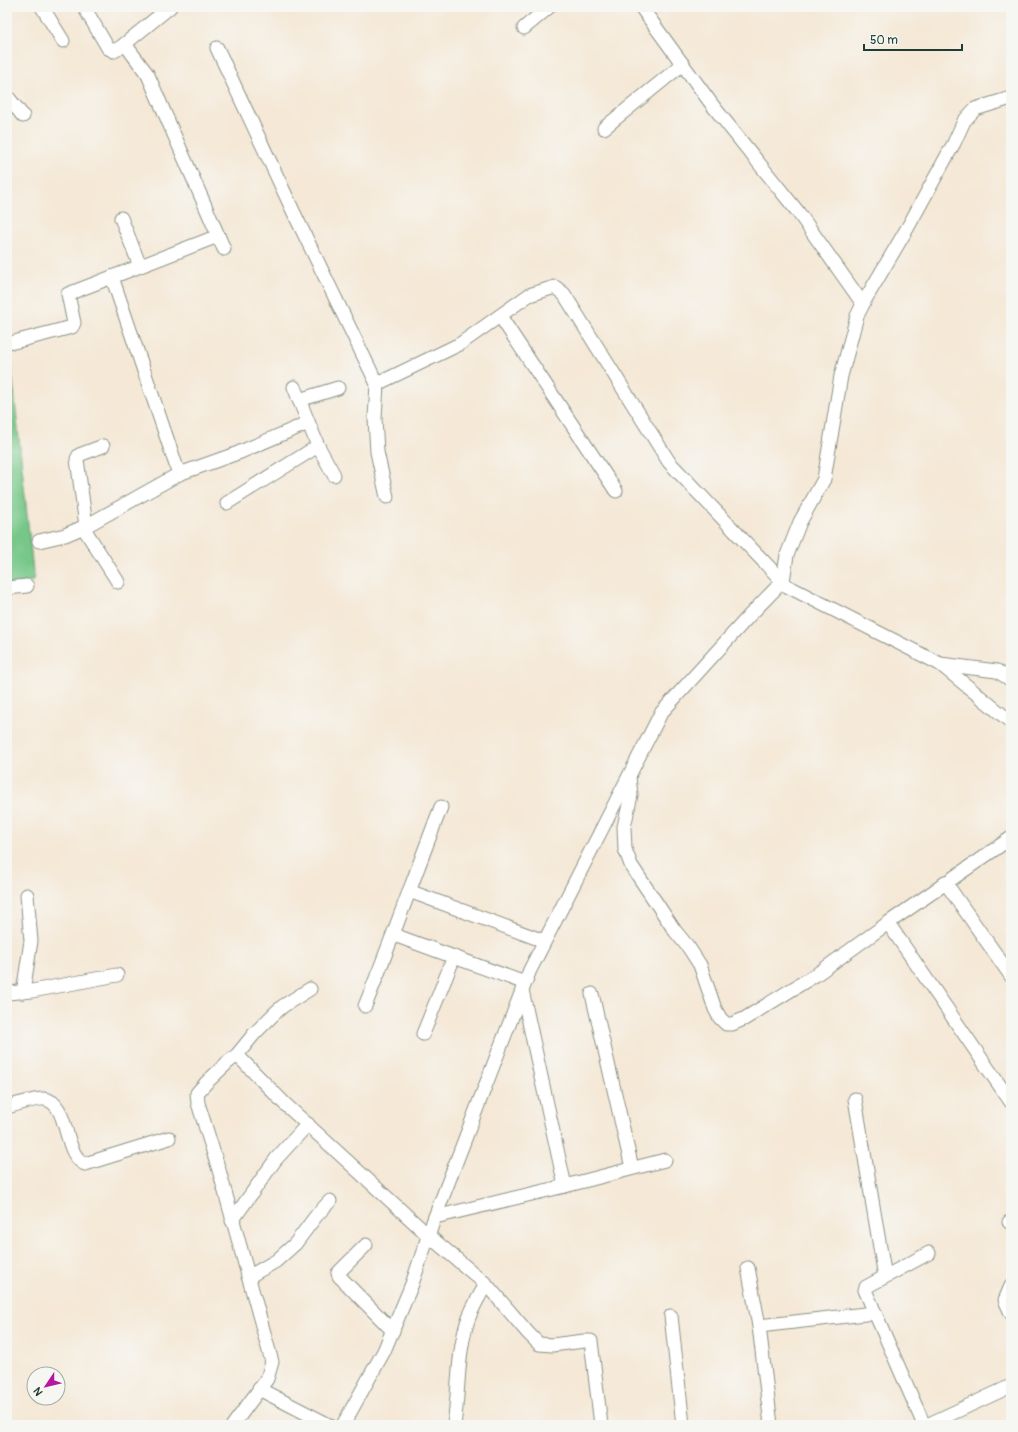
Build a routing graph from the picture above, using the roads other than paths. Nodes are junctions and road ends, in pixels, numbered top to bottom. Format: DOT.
graph roads {
  1 [pos="42,7"];
  2 [pos="84,7"];
  3 [pos="170,7"];
  4 [pos="549,7"];
  5 [pos="641,7"];
  6 [pos="524,28"];
  7 [pos="63,41"];
  8 [pos="125,44"];
  9 [pos="217,48"];
  10 [pos="683,64"];
  11 [pos="7,96"];
  12 [pos="1011,98"];
  13 [pos="23,116"];
  14 [pos="604,128"];
  15 [pos="120,218"];
  16 [pos="218,236"];
  17 [pos="224,249"];
  18 [pos="140,266"];
  19 [pos="112,277"];
  20 [pos="863,304"];
  21 [pos="500,316"];
  22 [pos="14,342"];
  23 [pos="377,384"];
  24 [pos="294,387"];
  25 [pos="338,388"];
  26 [pos="299,400"];
  27 [pos="308,423"];
  28 [pos="103,446"];
  29 [pos="318,446"];
  30 [pos="179,474"];
  31 [pos="334,475"];
  32 [pos="616,491"];
  33 [pos="388,497"];
  34 [pos="227,502"];
  35 [pos="85,526"];
  36 [pos="39,541"];
  37 [pos="783,581"];
  38 [pos="118,582"];
  39 [pos="27,586"];
  40 [pos="7,588"];
  41 [pos="940,664"];
  42 [pos="1011,680"];
  43 [pos="1011,722"];
  44 [pos="629,777"];
  45 [pos="440,807"];
  46 [pos="1009,844"];
  47 [pos="945,882"];
  48 [pos="409,891"];
  49 [pos="27,895"];
  50 [pos="888,923"];
  51 [pos="394,935"];
  52 [pos="544,941"];
  53 [pos="454,957"];
  54 [pos="117,975"];
  55 [pos="1011,976"];
  56 [pos="523,987"];
  57 [pos="310,990"];
  58 [pos="23,992"];
  59 [pos="7,993"];
  60 [pos="592,994"];
  61 [pos="366,1006"];
  62 [pos="423,1034"];
  63 [pos="237,1055"];
  64 [pos="855,1099"];
  65 [pos="1011,1102"];
  66 [pos="7,1107"];
  67 [pos="308,1124"];
  68 [pos="169,1138"];
  69 [pos="665,1160"];
  70 [pos="632,1168"];
  71 [pos="565,1186"];
  72 [pos="330,1201"];
  73 [pos="436,1217"];
  74 [pos="232,1221"];
  75 [pos="428,1236"];
  76 [pos="366,1245"];
  77 [pos="929,1253"];
  78 [pos="748,1268"];
  79 [pos="248,1277"];
  80 [pos="885,1277"];
  81 [pos="486,1284"];
  82 [pos="1011,1286"];
  83 [pos="874,1313"];
  84 [pos="1011,1313"];
  85 [pos="671,1316"];
  86 [pos="759,1326"];
  87 [pos="393,1331"];
  88 [pos="1011,1386"];
  89 [pos="259,1389"];
  90 [pos="233,1425"];
  91 [pos="329,1425"];
  92 [pos="343,1425"];
  93 [pos="454,1425"];
  94 [pos="601,1425"];
  95 [pos="683,1425"];
  96 [pos="771,1425"];
  97 [pos="925,1425"];
  1 -- 7 [label="street"];
  2 -- 8 [label="street"];
  3 -- 8 [label="street"];
  4 -- 6 [label="street"];
  5 -- 10 [label="street"];
  8 -- 16 [label="street"];
  9 -- 23 [label="street"];
  10 -- 14 [label="street"];
  10 -- 20 [label="street"];
  11 -- 13 [label="street"];
  12 -- 20 [label="street"];
  15 -- 18 [label="street"];
  16 -- 17 [label="street"];
  16 -- 18 [label="street"];
  18 -- 19 [label="street"];
  19 -- 22 [label="street"];
  19 -- 30 [label="street"];
  20 -- 37 [label="street"];
  21 -- 23 [label="street"];
  21 -- 32 [label="street"];
  21 -- 37 [label="street"];
  23 -- 33 [label="street"];
  24 -- 26 [label="street"];
  25 -- 26 [label="street"];
  26 -- 27 [label="street"];
  27 -- 29 [label="street"];
  27 -- 30 [label="street"];
  28 -- 35 [label="street"];
  29 -- 31 [label="street"];
  29 -- 34 [label="street"];
  30 -- 35 [label="street"];
  35 -- 36 [label="street"];
  35 -- 38 [label="street"];
  37 -- 41 [label="street"];
  37 -- 44 [label="street"];
  39 -- 40 [label="street"];
  41 -- 42 [label="street"];
  41 -- 43 [label="street"];
  44 -- 50 [label="street"];
  44 -- 52 [label="street"];
  45 -- 48 [label="street"];
  46 -- 47 [label="street"];
  47 -- 50 [label="street"];
  47 -- 55 [label="street"];
  48 -- 51 [label="street"];
  48 -- 52 [label="street"];
  49 -- 58 [label="street"];
  50 -- 65 [label="street"];
  51 -- 53 [label="street"];
  51 -- 61 [label="street"];
  52 -- 56 [label="street"];
  53 -- 56 [label="street"];
  53 -- 62 [label="street"];
  54 -- 58 [label="street"];
  56 -- 71 [label="street"];
  56 -- 73 [label="street"];
  57 -- 63 [label="street"];
  58 -- 59 [label="street"];
  60 -- 70 [label="street"];
  63 -- 67 [label="street"];
  63 -- 74 [label="street"];
  64 -- 80 [label="street"];
  66 -- 68 [label="street"];
  67 -- 74 [label="street"];
  67 -- 75 [label="street"];
  69 -- 70 [label="street"];
  70 -- 71 [label="street"];
  71 -- 73 [label="street"];
  72 -- 79 [label="street"];
  73 -- 75 [label="street"];
  74 -- 79 [label="street"];
  75 -- 81 [label="street"];
  75 -- 87 [label="street"];
  76 -- 87 [label="street"];
  77 -- 80 [label="street"];
  78 -- 86 [label="street"];
  79 -- 89 [label="street"];
  80 -- 83 [label="street"];
  81 -- 93 [label="street"];
  81 -- 94 [label="street"];
  82 -- 84 [label="street"];
  83 -- 86 [label="street"];
  83 -- 97 [label="street"];
  85 -- 95 [label="street"];
  86 -- 96 [label="street"];
  87 -- 92 [label="street"];
  88 -- 97 [label="street"];
  89 -- 90 [label="street"];
  89 -- 91 [label="street"];
}
